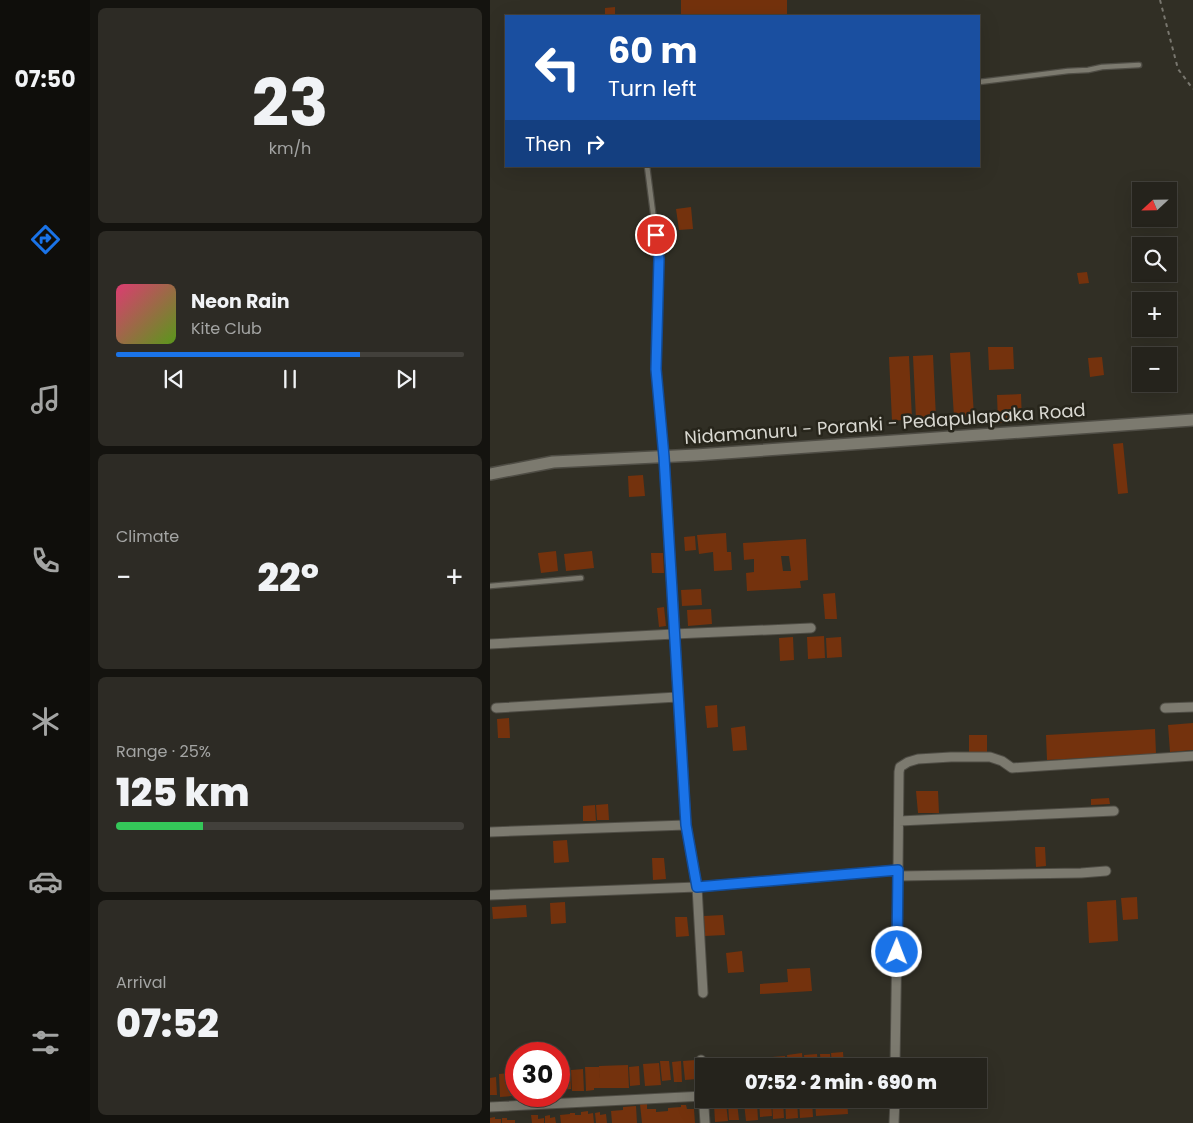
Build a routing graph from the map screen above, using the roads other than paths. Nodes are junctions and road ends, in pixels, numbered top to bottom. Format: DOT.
graph roads {
  1 [pos="1139,65"];
  2 [pos="980,82"];
  3 [pos="647,167"];
  4 [pos="1193,420"];
  5 [pos="664,457"];
  6 [pos="490,474"];
  7 [pos="581,578"];
  8 [pos="490,586"];
  9 [pos="811,628"];
  10 [pos="674,634"];
  11 [pos="490,644"];
  12 [pos="678,697"];
  13 [pos="1193,707"];
  14 [pos="496,708"];
  15 [pos="1165,708"];
  16 [pos="1193,756"];
  17 [pos="1114,811"];
  18 [pos="899,820"];
  19 [pos="686,825"];
  20 [pos="490,832"];
  21 [pos="1106,871"];
  22 [pos="899,873"];
  23 [pos="697,887"];
  24 [pos="490,895"];
  25 [pos="703,993"];
  26 [pos="895,1058"];
  27 [pos="695,1096"];
  28 [pos="490,1107"];
  29 [pos="704,1108"];
  30 [pos="895,1108"];
  31 [pos="705,1123"];
  32 [pos="894,1123"];
  1 -- 2 [label="lane"];
  3 -- 5 [label="lane"];
  4 -- 5 [label="main road, Nidamanuru - Poranki - Pedapulapaka Road"];
  5 -- 6 [label="main road, Nidamanuru - Poranki - Pedapulapaka Road"];
  5 -- 10 [label="street"];
  7 -- 8 [label="lane"];
  9 -- 10 [label="street"];
  10 -- 11 [label="street"];
  10 -- 12 [label="street"];
  12 -- 14 [label="street"];
  12 -- 19 [label="street"];
  13 -- 15 [label="street"];
  16 -- 18 [label="street"];
  17 -- 18 [label="street"];
  18 -- 22 [label="street"];
  19 -- 20 [label="street"];
  19 -- 23 [label="street"];
  21 -- 22 [label="street"];
  22 -- 23 [label="street"];
  22 -- 26 [label="street"];
  23 -- 24 [label="street"];
  23 -- 25 [label="street"];
  27 -- 28 [label="street"];
  29 -- 31 [label="street"];
  30 -- 32 [label="street"];
}
